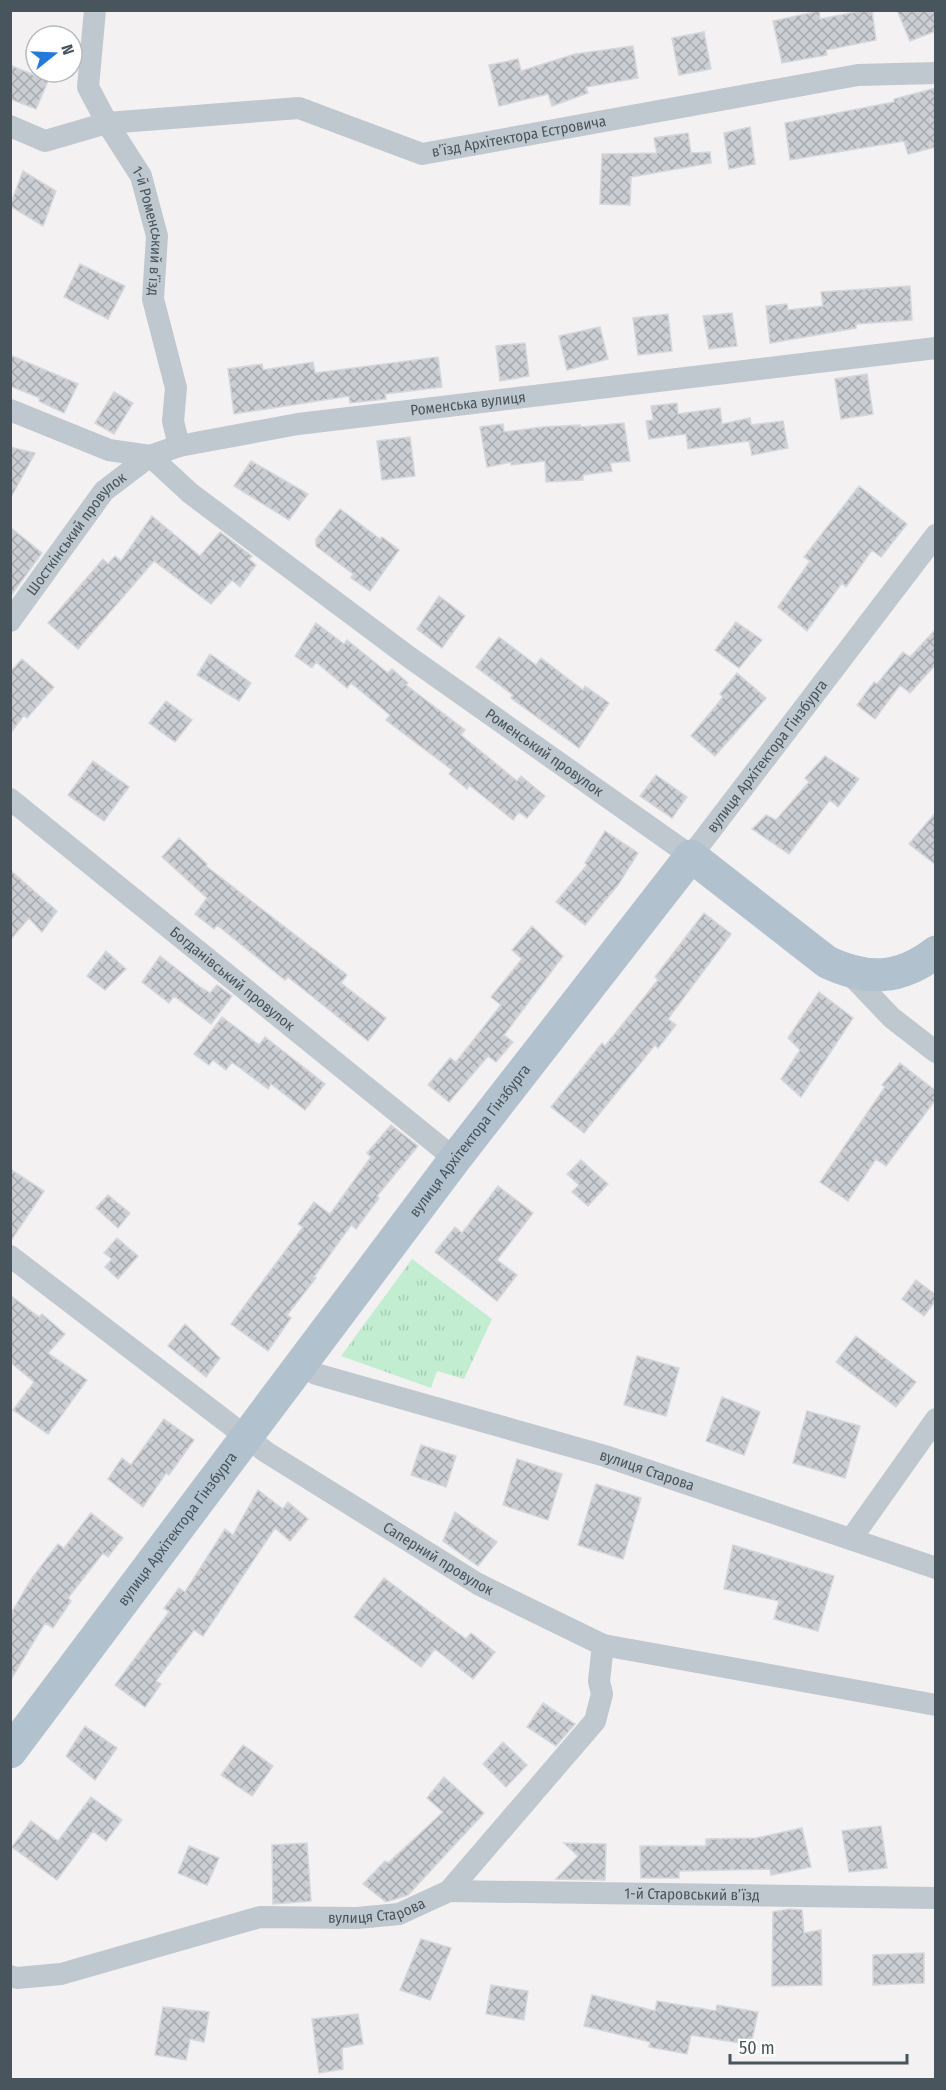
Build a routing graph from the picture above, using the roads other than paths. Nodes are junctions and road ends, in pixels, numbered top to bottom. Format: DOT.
graph roads {
  1 [pos="95,10"];
  2 [pos="936,73"];
  3 [pos="106,123"];
  4 [pos="10,126"];
  5 [pos="936,348"];
  6 [pos="10,410"];
  7 [pos="179,446"];
  8 [pos="150,456"];
  9 [pos="936,534"];
  10 [pos="10,621"];
  11 [pos="10,799"];
  12 [pos="691,856"];
  13 [pos="936,952"];
  14 [pos="849,973"];
  15 [pos="936,1052"];
  16 [pos="455,1159"];
  17 [pos="10,1256"];
  18 [pos="302,1364"];
  19 [pos="936,1419"];
  20 [pos="246,1437"];
  21 [pos="851,1539"];
  22 [pos="936,1568"];
  23 [pos="603,1645"];
  24 [pos="936,1705"];
  25 [pos="10,1752"];
  26 [pos="449,1891"];
  27 [pos="936,1898"];
  28 [pos="10,1976"];
  1 -- 3 [label="street, 1-й Роменський в’їзд"];
  2 -- 3 [label="street, в’їзд Архітектора Естровича"];
  3 -- 4 [label="street"];
  3 -- 7 [label="street, 1-й Роменський в’їзд"];
  5 -- 7 [label="street, Роменська вулиця"];
  6 -- 8 [label="street, Роменська вулиця"];
  7 -- 8 [label="street, Роменська вулиця"];
  8 -- 10 [label="street, Шосткінський провулок"];
  8 -- 12 [label="street, Роменський провулок"];
  9 -- 12 [label="street, вулиця Архітектора Гінзбурга"];
  11 -- 16 [label="street, Богданівський провулок"];
  12 -- 14 [label="main road, Роменський провулок"];
  12 -- 16 [label="main road, вулиця Архітектора Гінзбурга"];
  13 -- 14 [label="main road"];
  14 -- 15 [label="street, Роменський провулок"];
  16 -- 18 [label="main road, вулиця Архітектора Гінзбурга"];
  17 -- 20 [label="street, Саперний провулок"];
  18 -- 20 [label="main road, вулиця Архітектора Гінзбурга"];
  18 -- 21 [label="street, вулиця Старова"];
  19 -- 21 [label="street"];
  20 -- 23 [label="street, Саперний провулок"];
  20 -- 25 [label="main road, вулиця Архітектора Гінзбурга"];
  21 -- 22 [label="street"];
  23 -- 24 [label="street, Саперний провулок"];
  23 -- 26 [label="street, вулиця Старова"];
  26 -- 27 [label="street, 1-й Старовський в’їзд"];
  26 -- 28 [label="street, вулиця Старова"];
}
